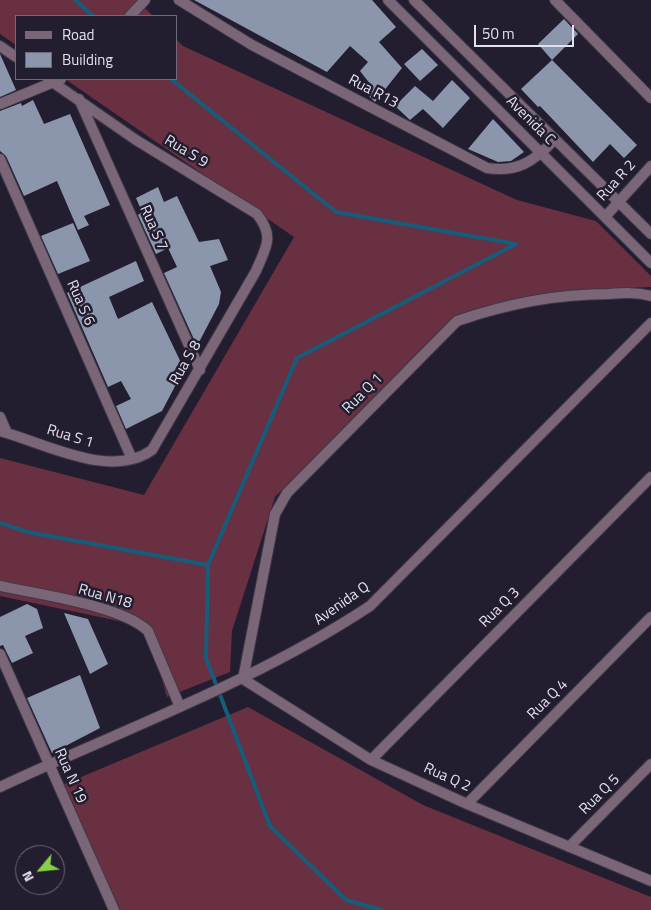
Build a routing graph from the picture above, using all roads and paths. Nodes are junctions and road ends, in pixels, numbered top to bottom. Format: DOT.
graph roads {
  1 [pos="145,0"];
  2 [pos="179,0"];
  3 [pos="388,0"];
  4 [pos="414,0"];
  5 [pos="555,0"];
  6 [pos="131,15"];
  7 [pos="0,46"];
  8 [pos="15,56"];
  9 [pos="55,80"];
  10 [pos="78,98"];
  11 [pos="651,98"];
  12 [pos="0,104"];
  13 [pos="555,140"];
  14 [pos="541,154"];
  15 [pos="0,159"];
  16 [pos="651,166"];
  17 [pos="618,202"];
  18 [pos="605,217"];
  19 [pos="651,234"];
  20 [pos="651,263"];
  21 [pos="256,271"];
  22 [pos="651,296"];
  23 [pos="651,323"];
  24 [pos="200,370"];
  25 [pos="0,416"];
  26 [pos="4,432"];
  27 [pos="132,460"];
  28 [pos="651,477"];
  29 [pos="0,586"];
  30 [pos="651,617"];
  31 [pos="0,654"];
  32 [pos="243,679"];
  33 [pos="180,707"];
  34 [pos="371,760"];
  35 [pos="49,764"];
  36 [pos="651,764"];
  37 [pos="0,787"];
  38 [pos="467,804"];
  39 [pos="570,847"];
  40 [pos="651,881"];
  41 [pos="114,910"];
  1 -- 6 [label="street"];
  2 -- 14 [label="street, Rua R13"];
  3 -- 14 [label="street, Avenida C"];
  4 -- 13 [label="street, Avenida C"];
  5 -- 11 [label="street"];
  7 -- 8 [label="street"];
  9 -- 10 [label="street, Rua S 9"];
  9 -- 12 [label="street"];
  10 -- 21 [label="street, Rua S 9"];
  10 -- 24 [label="street, Rua S 7"];
  13 -- 14 [label="street, Rua R13"];
  13 -- 17 [label="street, Avenida C"];
  14 -- 18 [label="street, Avenida C"];
  15 -- 27 [label="street, Rua S 6"];
  16 -- 17 [label="street, Rua R 2"];
  17 -- 18 [label="street, Rua R 2"];
  17 -- 19 [label="street, Avenida C"];
  18 -- 20 [label="street, Avenida C"];
  21 -- 24 [label="street, Rua S 8"];
  22 -- 32 [label="street, Rua Q 1"];
  23 -- 32 [label="street, Avenida Q"];
  24 -- 27 [label="street, Rua S 8"];
  25 -- 26 [label="street"];
  26 -- 27 [label="street, Rua S 1"];
  28 -- 34 [label="street, Rua Q 3"];
  29 -- 33 [label="street, Rua N18"];
  30 -- 38 [label="street, Rua Q 4"];
  31 -- 35 [label="street, Rua N 19"];
  32 -- 33 [label="street, Avenida Q"];
  32 -- 34 [label="street, Rua Q 2"];
  33 -- 35 [label="street, Avenida Q"];
  34 -- 38 [label="street, Rua Q 2"];
  35 -- 37 [label="street, Avenida Q"];
  35 -- 41 [label="street, Rua N 19"];
  36 -- 39 [label="street, Rua Q 5"];
  38 -- 39 [label="street, Rua Q 2"];
  39 -- 40 [label="street, Rua Q 2"];
}
